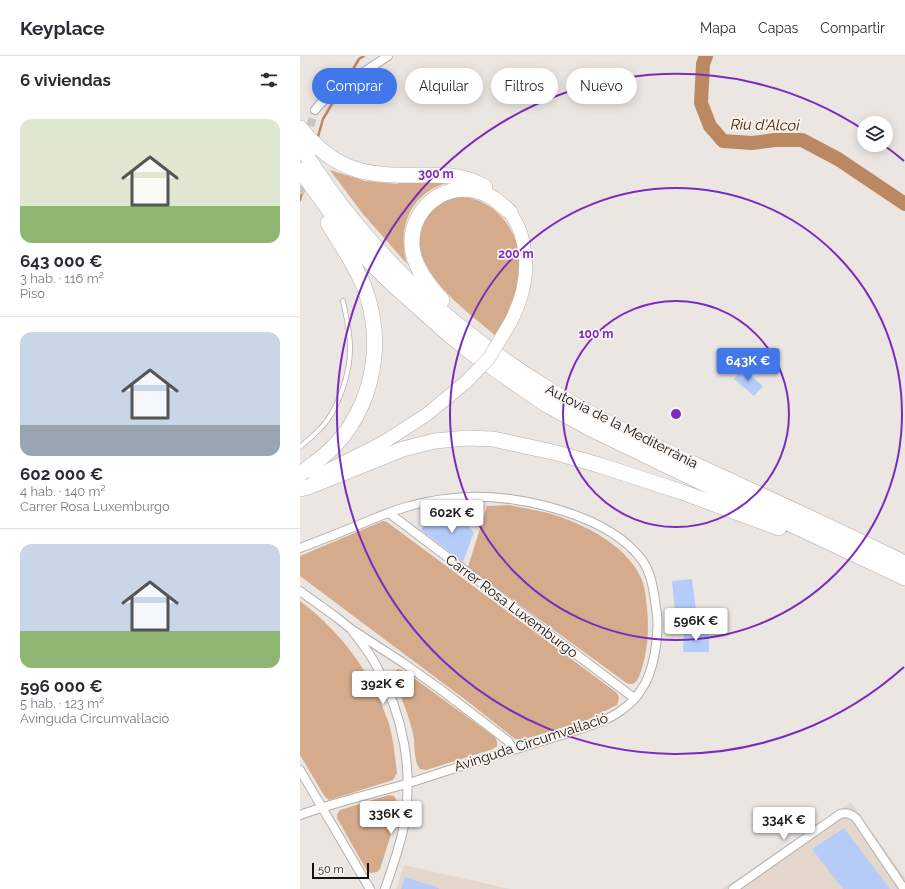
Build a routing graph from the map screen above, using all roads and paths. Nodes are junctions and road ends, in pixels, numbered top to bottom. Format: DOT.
graph roads {
  1 [pos="388,56"];
  2 [pos="315,110"];
  3 [pos="300,128"];
  4 [pos="300,145"];
  5 [pos="303,175"];
  6 [pos="510,212"];
  7 [pos="343,301"];
  8 [pos="475,338"];
  9 [pos="300,447"];
  10 [pos="300,474"];
  11 [pos="300,483"];
  12 [pos="300,489"];
  13 [pos="389,513"];
  14 [pos="810,531"];
  15 [pos="300,548"];
  16 [pos="903,572"];
  17 [pos="300,591"];
  18 [pos="351,630"];
  19 [pos="634,698"];
  20 [pos="512,750"];
  21 [pos="300,770"];
  22 [pos="408,783"];
  23 [pos="321,807"];
  24 [pos="300,815"];
  25 [pos="370,889"];
  26 [pos="385,889"];
  27 [pos="733,889"];
  28 [pos="904,889"];
  1 -- 2 [label="street"];
  3 -- 6 [label="highway"];
  4 -- 8 [label="highway, Autovia de la Mediterrània"];
  5 -- 10 [label="highway"];
  5 -- 14 [label="highway, Autovia de la Mediterrània"];
  6 -- 8 [label="highway"];
  6 -- 11 [label="main road, bridge"];
  7 -- 9 [label="lane"];
  8 -- 14 [label="highway, Autovia de la Mediterrània"];
  12 -- 14 [label="highway"];
  13 -- 15 [label="street, Avinguda Circumval·lació"];
  13 -- 19 [label="street, Carrer Rosa Luxemburgo"];
  13 -- 19 [label="street, Avinguda Circumval·lació"];
  14 -- 16 [label="highway, Autovia de la Mediterrània"];
  14 -- 16 [label="highway"];
  17 -- 18 [label="street"];
  18 -- 20 [label="street"];
  18 -- 22 [label="street"];
  19 -- 20 [label="street, Avinguda Circumval·lació"];
  20 -- 22 [label="street, Avinguda Circumval·lació"];
  21 -- 23 [label="street"];
  22 -- 23 [label="street, Avinguda Circumval·lació"];
  22 -- 26 [label="street"];
  23 -- 24 [label="street, Avinguda Circumval·lació"];
  23 -- 25 [label="street"];
  27 -- 28 [label="street"];
}
